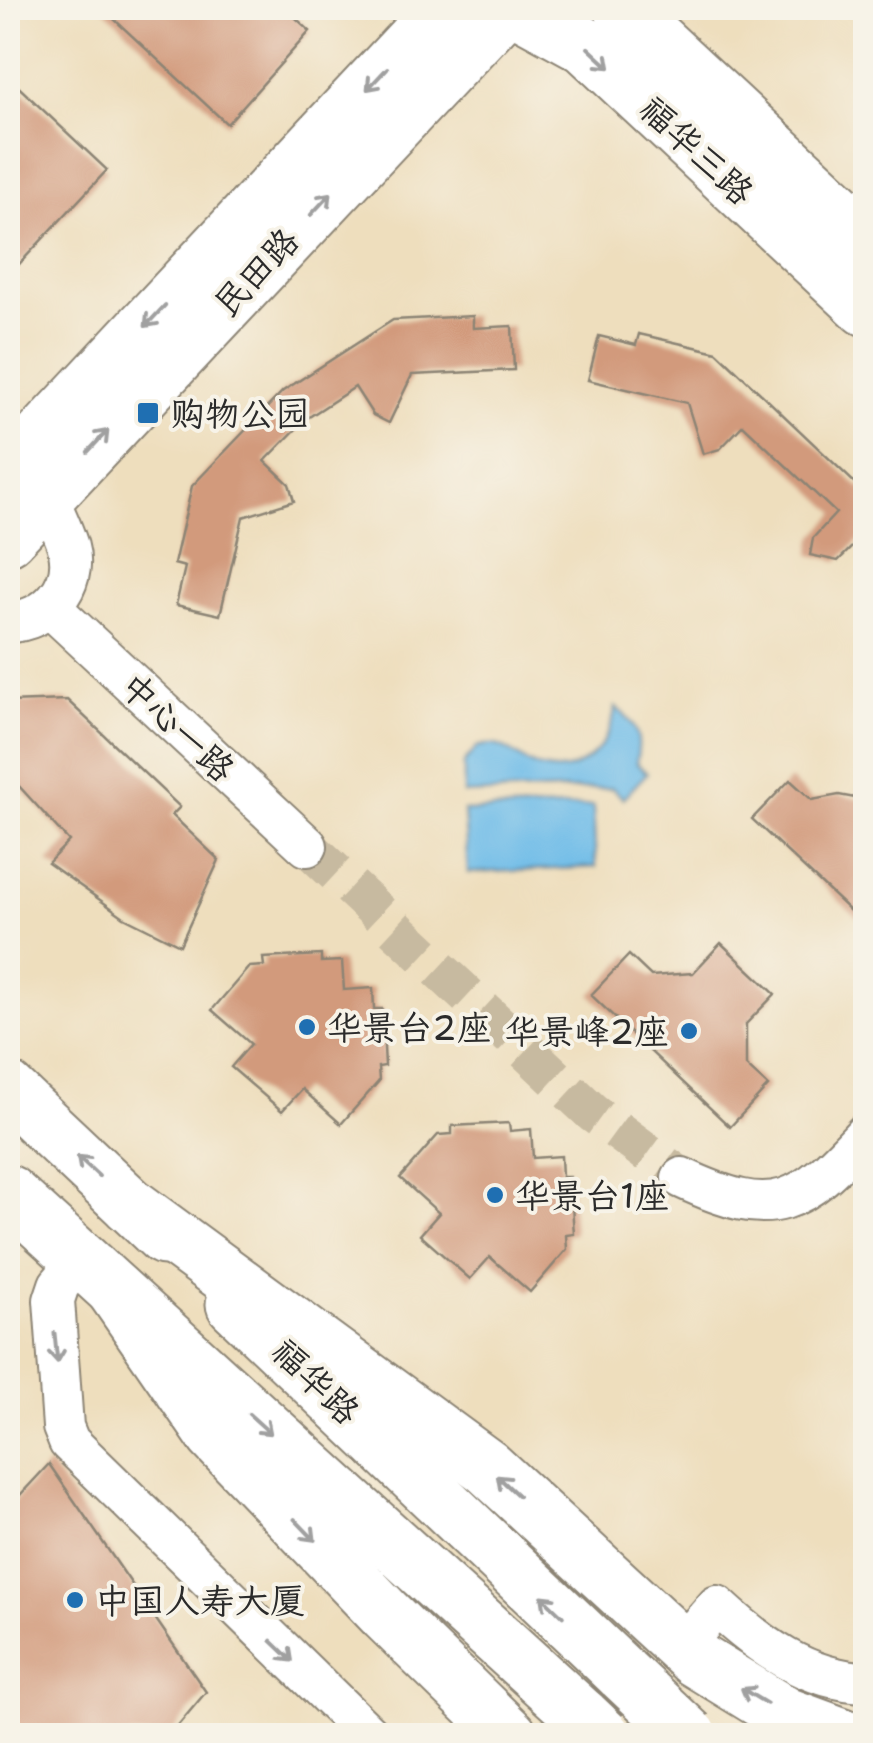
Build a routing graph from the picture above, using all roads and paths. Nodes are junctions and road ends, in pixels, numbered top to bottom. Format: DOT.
graph roads {
  1 [pos="444,8"];
  2 [pos="504,8"];
  3 [pos="517,8"];
  4 [pos="622,8"];
  5 [pos="866,235"];
  6 [pos="866,308"];
  7 [pos="27,484"];
  8 [pos="8,537"];
  9 [pos="50,607"];
  10 [pos="8,622"];
  11 [pos="307,846"];
  12 [pos="8,1090"];
  13 [pos="866,1133"];
  14 [pos="682,1178"];
  15 [pos="8,1193"];
  16 [pos="130,1206"];
  17 [pos="97,1275"];
  18 [pos="695,1631"];
  19 [pos="866,1682"];
  20 [pos="593,1726"];
  21 [pos="370,1736"];
  22 [pos="510,1736"];
  23 [pos="689,1736"];
  24 [pos="843,1736"];
  1 -- 7 [label="main road, 民田路, one-way"];
  7 -- 2 [label="main road, 民田路, one-way"];
  3 -- 6 [label="main road, 福华三路, one-way"];
  4 -- 5 [label="main road, 福华三路"];
  7 -- 8 [label="main road, 民田路"];
  7 -- 9 [label="street"];
  9 -- 10 [label="street"];
  9 -- 11 [label="street, 中心一路"];
  16 -- 12 [label="main road, 福华路, one-way"];
  13 -- 14 [label="street"];
  15 -- 17 [label="main road, 福华路"];
  23 -- 16 [label="main road, 福华路, one-way, bridge"];
  24 -- 16 [label="main road, one-way"];
  17 -- 20 [label="main road, 福华路, one-way"];
  17 -- 21 [label="street, one-way"];
  17 -- 22 [label="main road, one-way"];
  18 -- 19 [label="street"];
}
